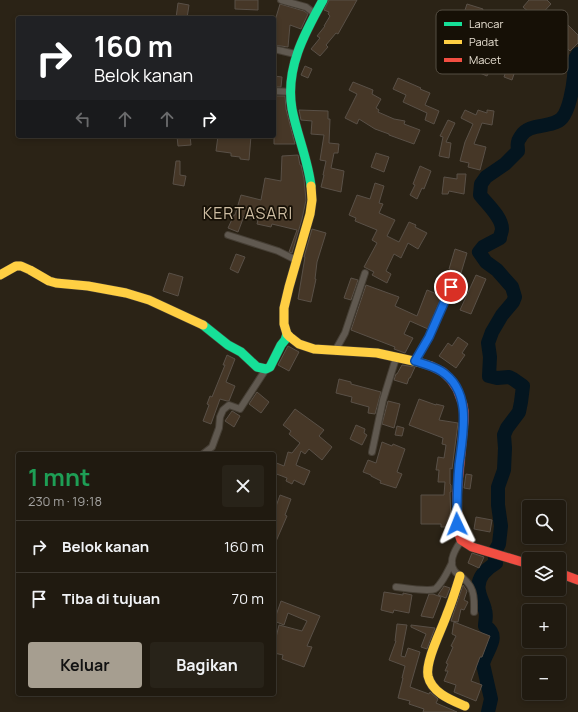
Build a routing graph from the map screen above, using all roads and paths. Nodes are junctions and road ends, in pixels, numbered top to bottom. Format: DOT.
graph roads {
  1 [pos="281,0"];
  2 [pos="323,0"];
  3 [pos="315,14"];
  4 [pos="276,49"];
  5 [pos="296,54"];
  6 [pos="276,91"];
  7 [pos="291,92"];
  8 [pos="228,235"];
  9 [pos="296,260"];
  10 [pos="365,273"];
  11 [pos="0,275"];
  12 [pos="456,276"];
  13 [pos="286,334"];
  14 [pos="335,351"];
  15 [pos="396,358"];
  16 [pos="415,361"];
  17 [pos="266,369"];
  18 [pos="206,452"];
  19 [pos="372,452"];
  20 [pos="461,541"];
  21 [pos="522,562"];
  22 [pos="452,563"];
  23 [pos="460,576"];
  24 [pos="566,576"];
  25 [pos="578,580"];
  26 [pos="396,587"];
  27 [pos="474,612"];
  28 [pos="465,706"];
  1 -- 3 [label="street"];
  2 -- 3 [label="main road"];
  3 -- 5 [label="main road"];
  4 -- 5 [label="street"];
  5 -- 7 [label="main road"];
  6 -- 7 [label="street"];
  7 -- 9 [label="main road"];
  8 -- 9 [label="street"];
  9 -- 13 [label="main road"];
  10 -- 14 [label="street"];
  11 -- 17 [label="main road"];
  12 -- 16 [label="street"];
  13 -- 14 [label="main road"];
  13 -- 17 [label="main road"];
  14 -- 15 [label="main road"];
  15 -- 16 [label="main road"];
  15 -- 19 [label="street"];
  16 -- 20 [label="main road"];
  17 -- 18 [label="street"];
  20 -- 21 [label="main road"];
  20 -- 22 [label="street"];
  22 -- 23 [label="street"];
  22 -- 26 [label="street"];
  23 -- 27 [label="street"];
  23 -- 28 [label="main road"];
  24 -- 25 [label="main road"];
}
